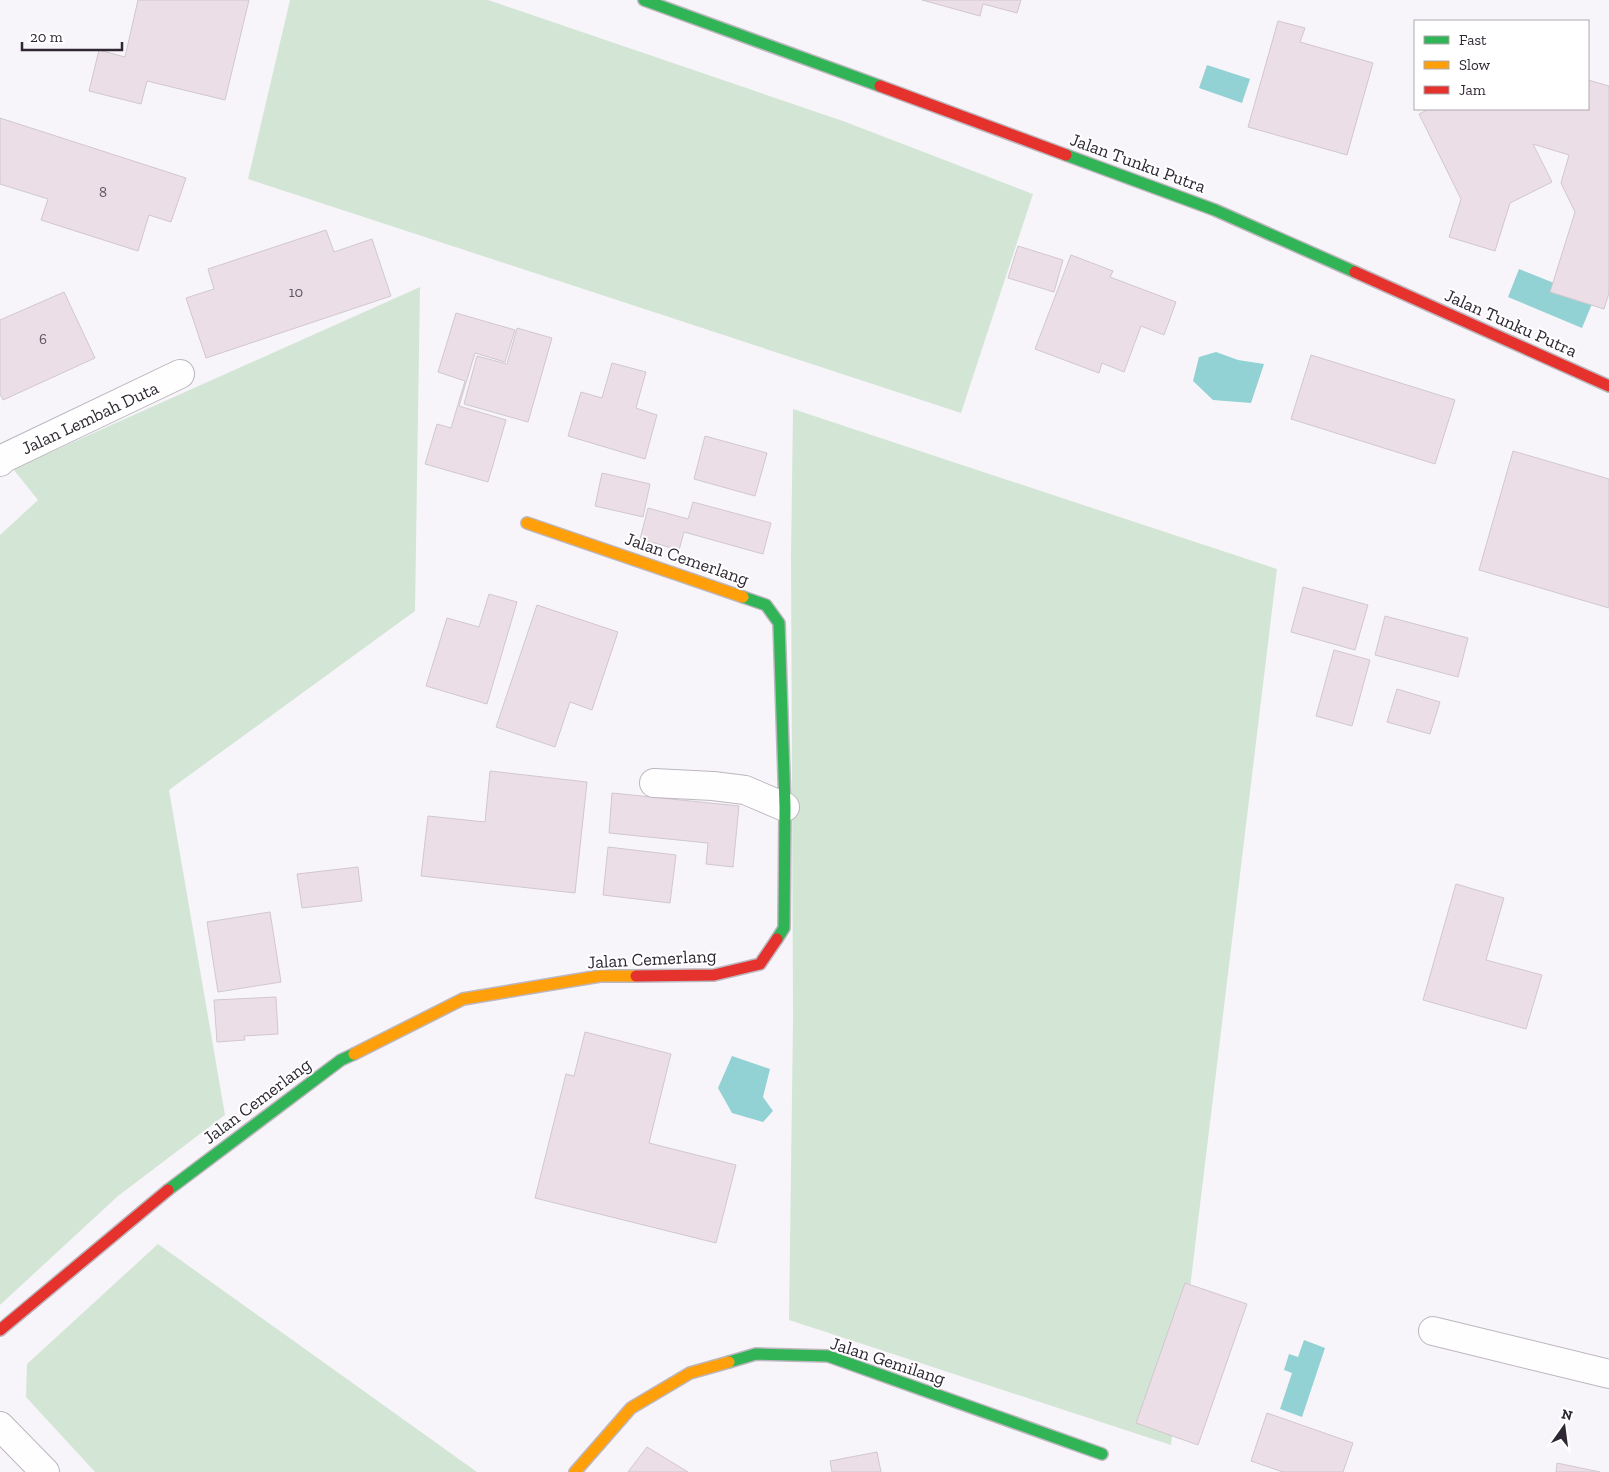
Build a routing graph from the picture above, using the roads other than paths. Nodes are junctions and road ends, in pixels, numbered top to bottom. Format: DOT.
graph roads {
  1 [pos="644,0"];
  2 [pos="180,374"];
  3 [pos="1609,386"];
  4 [pos="0,462"];
  5 [pos="527,523"];
  6 [pos="654,783"];
  7 [pos="785,807"];
  8 [pos="0,1330"];
  9 [pos="1433,1331"];
  10 [pos="1609,1374"];
  11 [pos="0,1426"];
  12 [pos="1102,1454"];
  13 [pos="45,1472"];
  14 [pos="575,1472"];
  1 -- 3 [label="street, Jalan Tunku Putra"];
  2 -- 4 [label="street, Jalan Lembah Duta"];
  5 -- 7 [label="street, Jalan Cemerlang"];
  6 -- 7 [label="street"];
  7 -- 8 [label="street, Jalan Cemerlang"];
  9 -- 10 [label="street"];
  11 -- 13 [label="street"];
  12 -- 14 [label="street, Jalan Gemilang"];
}
